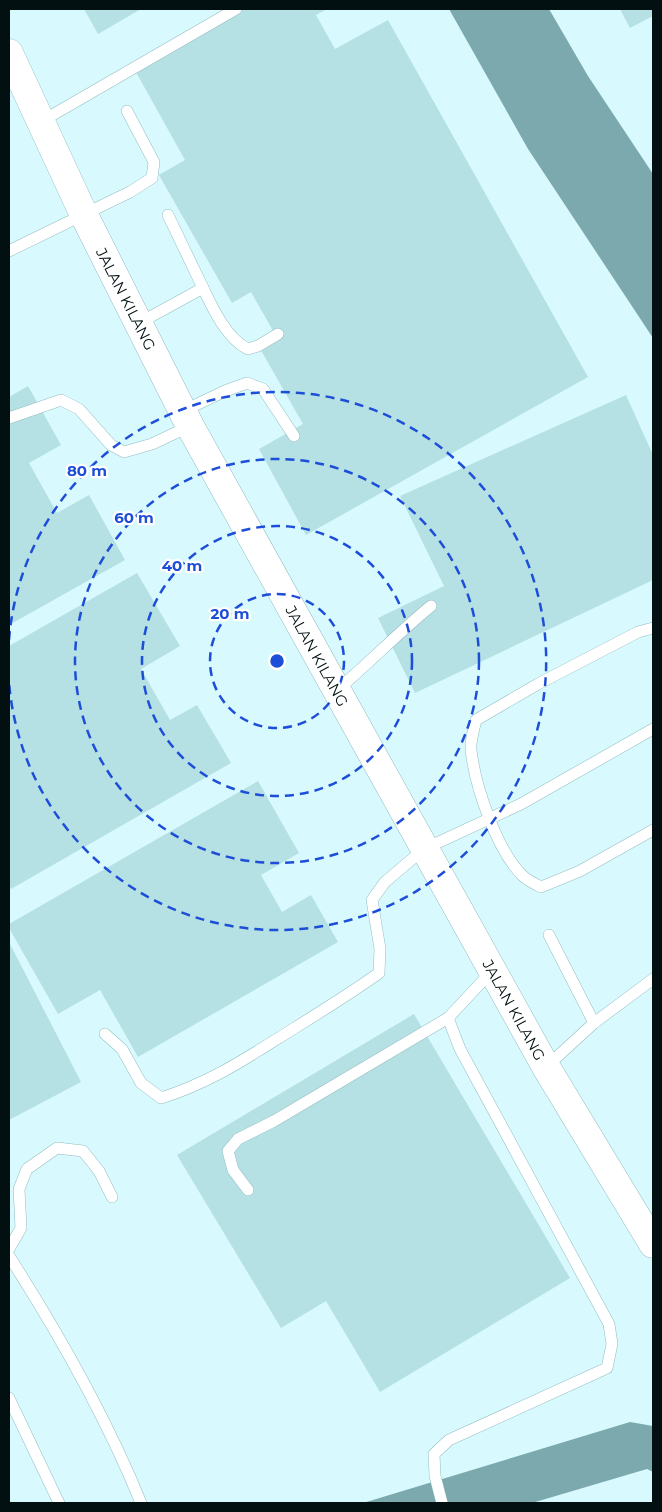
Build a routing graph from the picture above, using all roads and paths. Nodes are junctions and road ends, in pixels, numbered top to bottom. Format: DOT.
graph roads {
  1 [pos="236,9"];
  2 [pos="9,53"];
  3 [pos="127,111"];
  4 [pos="42,121"];
  5 [pos="84,215"];
  6 [pos="168,215"];
  7 [pos="9,252"];
  8 [pos="203,288"];
  9 [pos="139,323"];
  10 [pos="278,334"];
  11 [pos="9,418"];
  12 [pos="187,418"];
  13 [pos="294,436"];
  14 [pos="431,606"];
  15 [pos="653,628"];
  16 [pos="336,691"];
  17 [pos="653,729"];
  18 [pos="490,817"];
  19 [pos="653,830"];
  20 [pos="424,849"];
  21 [pos="549,935"];
  22 [pos="492,971"];
  23 [pos="653,979"];
  24 [pos="448,1018"];
  25 [pos="594,1023"];
  26 [pos="105,1034"];
  27 [pos="546,1067"];
  28 [pos="248,1190"];
  29 [pos="112,1197"];
  30 [pos="652,1239"];
  31 [pos="9,1249"];
  32 [pos="9,1256"];
  33 [pos="9,1398"];
  34 [pos="59,1503"];
  35 [pos="141,1503"];
  36 [pos="442,1503"];
  1 -- 4 [label="lane"];
  2 -- 4 [label="street, JALAN KILANG"];
  3 -- 5 [label="lane"];
  4 -- 5 [label="street, JALAN KILANG"];
  5 -- 7 [label="lane"];
  5 -- 9 [label="street, JALAN KILANG"];
  6 -- 8 [label="lane"];
  8 -- 9 [label="lane"];
  8 -- 10 [label="lane"];
  9 -- 12 [label="street, JALAN KILANG"];
  11 -- 12 [label="lane"];
  12 -- 13 [label="lane"];
  12 -- 16 [label="street, JALAN KILANG"];
  14 -- 16 [label="lane"];
  15 -- 18 [label="lane"];
  16 -- 20 [label="street, JALAN KILANG"];
  17 -- 18 [label="lane"];
  18 -- 19 [label="lane"];
  18 -- 20 [label="lane"];
  20 -- 22 [label="street, JALAN KILANG"];
  20 -- 26 [label="lane"];
  21 -- 25 [label="lane"];
  22 -- 24 [label="lane"];
  22 -- 27 [label="street, JALAN KILANG"];
  23 -- 25 [label="lane"];
  24 -- 28 [label="lane"];
  24 -- 36 [label="lane"];
  25 -- 27 [label="lane"];
  27 -- 30 [label="street, JALAN KILANG"];
  29 -- 31 [label="lane"];
  32 -- 35 [label="lane"];
  33 -- 34 [label="lane"];
}
